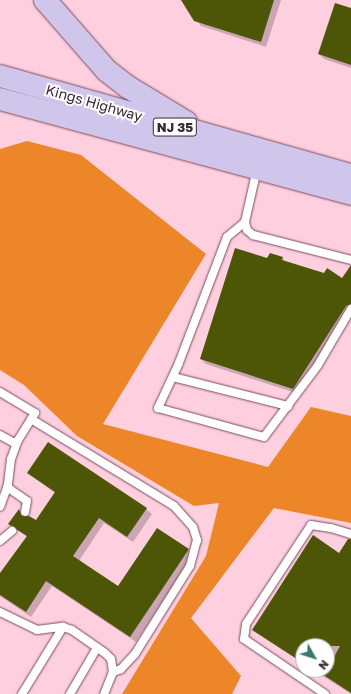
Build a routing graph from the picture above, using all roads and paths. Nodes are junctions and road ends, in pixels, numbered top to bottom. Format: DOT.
graph roads {
  1 [pos="45,0"];
  2 [pos="0,76"];
  3 [pos="0,99"];
  4 [pos="212,138"];
  5 [pos="257,169"];
  6 [pos="351,175"];
  7 [pos="351,194"];
  8 [pos="245,222"];
  9 [pos="351,260"];
  10 [pos="351,310"];
  11 [pos="173,376"];
  12 [pos="0,392"];
  13 [pos="288,406"];
  14 [pos="30,419"];
  15 [pos="0,435"];
  16 [pos="16,444"];
  17 [pos="8,487"];
  18 [pos="0,507"];
  19 [pos="25,512"];
  20 [pos="12,531"];
  21 [pos="351,534"];
  22 [pos="0,540"];
  23 [pos="0,612"];
  24 [pos="63,627"];
  25 [pos="97,648"];
  26 [pos="113,672"];
  27 [pos="22,694"];
  28 [pos="70,694"];
  29 [pos="104,694"];
  30 [pos="325,694"];
  1 -- 4 [label="main road"];
  2 -- 4 [label="main road, Kings Highway / NJ 35"];
  3 -- 5 [label="main road, Kings Highway / NJ 35"];
  4 -- 6 [label="main road, Kings Highway / NJ 35"];
  5 -- 7 [label="main road, Kings Highway / NJ 35"];
  5 -- 8 [label="lane"];
  8 -- 9 [label="lane"];
  8 -- 11 [label="lane"];
  10 -- 13 [label="lane"];
  11 -- 13 [label="lane"];
  11 -- 13 [label="lane"];
  12 -- 14 [label="lane"];
  14 -- 16 [label="lane"];
  14 -- 26 [label="lane"];
  15 -- 16 [label="lane"];
  16 -- 17 [label="lane"];
  17 -- 18 [label="lane"];
  17 -- 19 [label="lane"];
  20 -- 22 [label="lane"];
  21 -- 30 [label="lane"];
  23 -- 24 [label="lane"];
  24 -- 25 [label="lane"];
  24 -- 27 [label="lane"];
  25 -- 26 [label="lane"];
  25 -- 28 [label="lane"];
  26 -- 29 [label="lane"];
}
